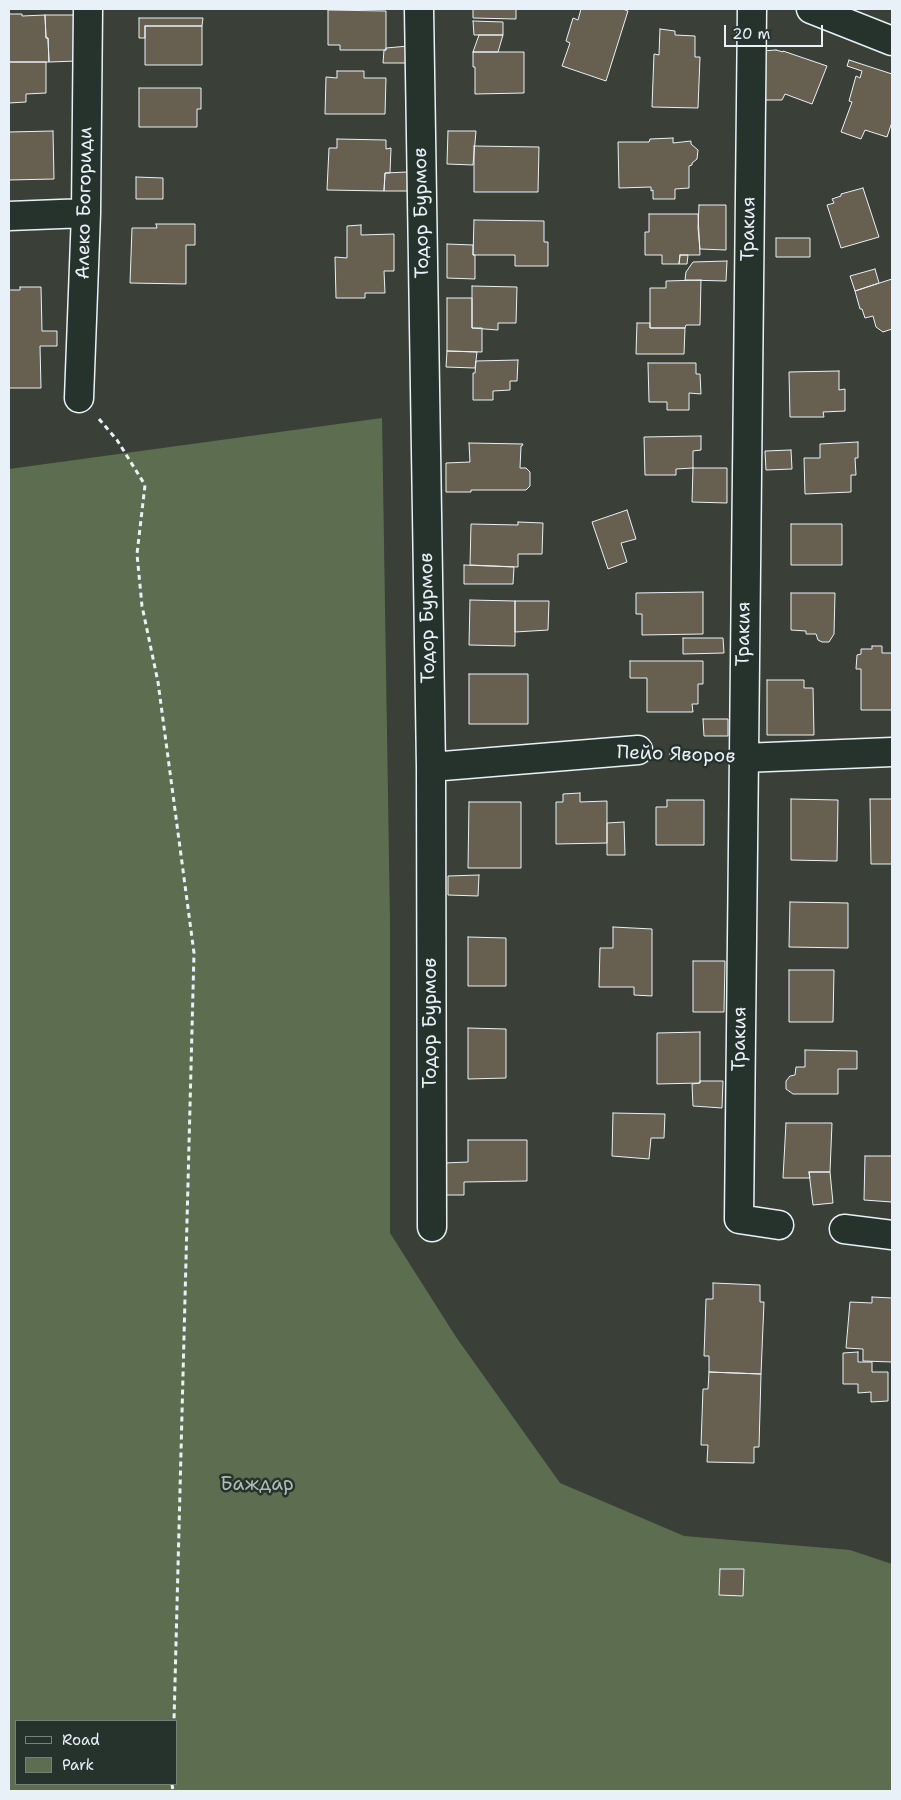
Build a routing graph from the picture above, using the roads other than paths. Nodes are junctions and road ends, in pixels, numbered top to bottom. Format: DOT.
graph roads {
  1 [pos="88,9"];
  2 [pos="420,9"];
  3 [pos="752,9"];
  4 [pos="811,9"];
  5 [pos="892,41"];
  6 [pos="86,213"];
  7 [pos="9,216"];
  8 [pos="79,398"];
  9 [pos="638,750"];
  10 [pos="892,752"];
  11 [pos="743,758"];
  12 [pos="430,767"];
  13 [pos="779,1225"];
  14 [pos="432,1227"];
  15 [pos="844,1229"];
  16 [pos="892,1235"];
  1 -- 6 [label="street, Алеко Богориди"];
  2 -- 12 [label="street, Тодор Бурмов"];
  3 -- 11 [label="street, Тракия"];
  4 -- 5 [label="street"];
  6 -- 7 [label="street"];
  6 -- 8 [label="street, Алеко Богориди"];
  9 -- 12 [label="street, Пейо Яворов"];
  10 -- 11 [label="street, Пейо Яворов"];
  11 -- 13 [label="street, Тракия"];
  12 -- 14 [label="street, Тодор Бурмов"];
  15 -- 16 [label="street"];
}
